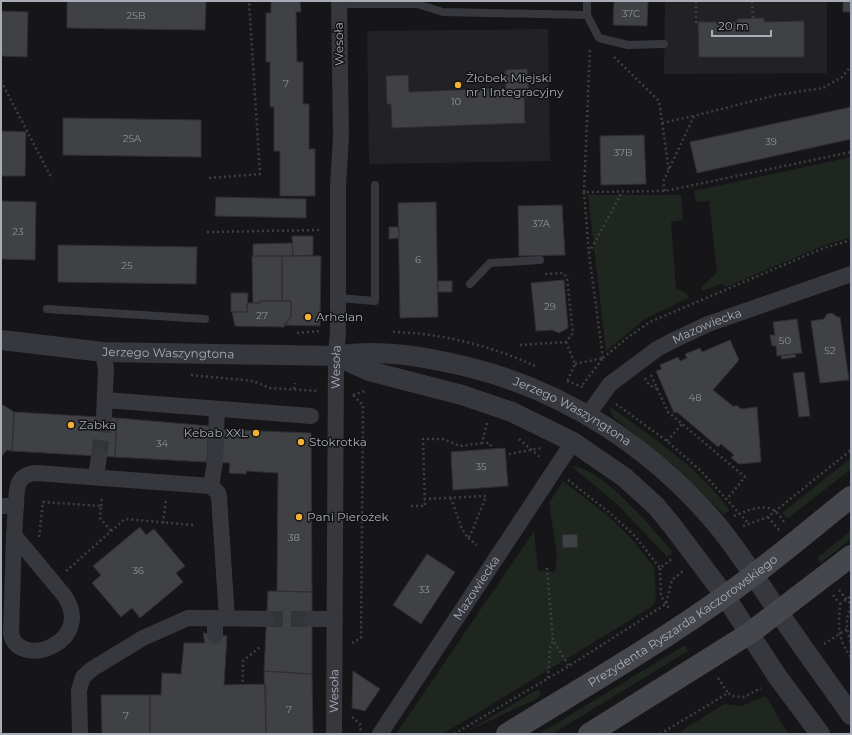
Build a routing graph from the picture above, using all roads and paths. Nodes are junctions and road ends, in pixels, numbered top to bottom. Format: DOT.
graph roads {
  1 [pos="249,1"];
  2 [pos="587,1"];
  3 [pos="696,1"];
  4 [pos="752,1"];
  5 [pos="339,2"];
  6 [pos="587,15"];
  7 [pos="752,19"];
  8 [pos="696,25"];
  9 [pos="599,38"];
  10 [pos="664,44"];
  11 [pos="851,66"];
  12 [pos="1,81"];
  13 [pos="694,116"];
  14 [pos="662,123"];
  15 [pos="851,152"];
  16 [pos="669,171"];
  17 [pos="209,178"];
  18 [pos="52,179"];
  19 [pos="375,185"];
  20 [pos="664,191"];
  21 [pos="584,192"];
  22 [pos="622,192"];
  23 [pos="324,230"];
  24 [pos="207,232"];
  25 [pos="851,240"];
  26 [pos="589,254"];
  27 [pos="540,260"];
  28 [pos="541,274"];
  29 [pos="851,274"];
  30 [pos="470,284"];
  31 [pos="338,298"];
  32 [pos="47,309"];
  33 [pos="205,319"];
  34 [pos="338,331"];
  35 [pos="297,332"];
  36 [pos="1,340"];
  37 [pos="566,342"];
  38 [pos="520,345"];
  39 [pos="103,352"];
  40 [pos="336,356"];
  41 [pos="602,358"];
  42 [pos="650,372"];
  43 [pos="295,383"];
  44 [pos="649,385"];
  45 [pos="582,387"];
  46 [pos="294,389"];
  47 [pos="658,389"];
  48 [pos="350,390"];
  49 [pos="105,400"];
  50 [pos="612,402"];
  51 [pos="217,409"];
  52 [pos="311,416"];
  53 [pos="587,416"];
  54 [pos="104,417"];
  55 [pos="490,418"];
  56 [pos="682,424"];
  57 [pos="667,441"];
  58 [pos="573,442"];
  59 [pos="482,443"];
  60 [pos="491,447"];
  61 [pos="542,448"];
  62 [pos="851,450"];
  63 [pos="509,454"];
  64 [pos="99,456"];
  65 [pos="96,478"];
  66 [pos="168,483"];
  67 [pos="211,486"];
  68 [pos="851,497"];
  69 [pos="451,498"];
  70 [pos="424,499"];
  71 [pos="727,499"];
  72 [pos="9,506"];
  73 [pos="411,506"];
  74 [pos="775,511"];
  75 [pos="739,514"];
  76 [pos="163,523"];
  77 [pos="748,523"];
  78 [pos="193,525"];
  79 [pos="111,531"];
  80 [pos="722,531"];
  81 [pos="14,535"];
  82 [pos="468,538"];
  83 [pos="477,545"];
  84 [pos="851,556"];
  85 [pos="36,564"];
  86 [pos="547,568"];
  87 [pos="660,568"];
  88 [pos="754,575"];
  89 [pos="53,582"];
  90 [pos="725,596"];
  91 [pos="851,596"];
  92 [pos="840,604"];
  93 [pos="851,606"];
  94 [pos="778,612"];
  95 [pos="221,618"];
  96 [pos="267,618"];
  97 [pos="335,619"];
  98 [pos="312,620"];
  99 [pos="847,629"];
  100 [pos="750,633"];
  101 [pos="839,634"];
  102 [pos="215,636"];
  103 [pos="553,640"];
  104 [pos="851,643"];
  105 [pos="262,646"];
  106 [pos="347,646"];
  107 [pos="569,666"];
  108 [pos="548,678"];
  109 [pos="766,684"];
  110 [pos="265,688"];
  111 [pos="242,690"];
  112 [pos="242,712"];
  113 [pos="348,713"];
  114 [pos="851,715"];
  115 [pos="242,720"];
  116 [pos="264,720"];
  117 [pos="212,729"];
  118 [pos="80,734"];
  119 [pos="203,734"];
  120 [pos="218,734"];
  121 [pos="243,734"];
  122 [pos="334,734"];
  123 [pos="361,734"];
  124 [pos="380,734"];
  125 [pos="454,734"];
  126 [pos="507,734"];
  127 [pos="589,734"];
  128 [pos="660,734"];
  129 [pos="820,734"];
  1 -- 17 [label="path"];
  2 -- 6 [label="lane"];
  3 -- 8 [label="path"];
  4 -- 7 [label="path"];
  5 -- 6 [label="lane"];
  5 -- 31 [label="street, Wesoła"];
  6 -- 9 [label="lane"];
  9 -- 10 [label="lane"];
  9 -- 14 [label="path"];
  9 -- 21 [label="path"];
  11 -- 13 [label="path"];
  12 -- 18 [label="path"];
  13 -- 14 [label="path"];
  13 -- 16 [label="path"];
  14 -- 16 [label="path"];
  15 -- 20 [label="path"];
  16 -- 20 [label="path"];
  19 -- 31 [label="lane"];
  20 -- 22 [label="path"];
  21 -- 22 [label="path"];
  21 -- 26 [label="path"];
  22 -- 26 [label="path"];
  23 -- 24 [label="path"];
  25 -- 41 [label="path"];
  26 -- 41 [label="path"];
  27 -- 30 [label="lane"];
  28 -- 37 [label="path"];
  29 -- 53 [label="street, Mazowiecka"];
  31 -- 34 [label="street, Wesoła"];
  32 -- 33 [label="lane"];
  34 -- 35 [label="path"];
  34 -- 40 [label="street, Wesoła"];
  36 -- 39 [label="street, Jerzego Waszyngtona"];
  37 -- 38 [label="path"];
  37 -- 41 [label="path"];
  39 -- 40 [label="street, Jerzego Waszyngtona"];
  39 -- 49 [label="street"];
  40 -- 53 [label="street, Jerzego Waszyngtona"];
  40 -- 58 [label="street, Jerzego Waszyngtona"];
  40 -- 97 [label="street, Wesoła"];
  41 -- 45 [label="path"];
  42 -- 47 [label="path"];
  43 -- 46 [label="path"];
  44 -- 47 [label="path"];
  47 -- 56 [label="path"];
  48 -- 106 [label="path"];
  49 -- 51 [label="street"];
  49 -- 54 [label="street"];
  50 -- 57 [label="path"];
  51 -- 52 [label="street"];
  51 -- 67 [label="street"];
  53 -- 58 [label="street"];
  53 -- 80 [label="street, Jerzego Waszyngtona"];
  55 -- 59 [label="path"];
  56 -- 57 [label="path"];
  56 -- 71 [label="path"];
  57 -- 71 [label="path"];
  58 -- 90 [label="street, Jerzego Waszyngtona"];
  58 -- 124 [label="street, Mazowiecka"];
  59 -- 60 [label="path"];
  59 -- 70 [label="path"];
  61 -- 63 [label="path"];
  62 -- 74 [label="path"];
  64 -- 65 [label="street"];
  65 -- 66 [label="street"];
  65 -- 72 [label="street"];
  66 -- 67 [label="street"];
  66 -- 76 [label="path"];
  67 -- 95 [label="street"];
  68 -- 88 [label="main road, Prezydenta Ryszarda Kaczorowskiego"];
  69 -- 70 [label="path"];
  69 -- 82 [label="path"];
  69 -- 82 [label="path"];
  70 -- 73 [label="path"];
  71 -- 75 [label="path"];
  72 -- 81 [label="street"];
  74 -- 75 [label="path"];
  74 -- 77 [label="path"];
  75 -- 77 [label="path"];
  75 -- 80 [label="path"];
  76 -- 78 [label="path"];
  76 -- 79 [label="path"];
  77 -- 80 [label="path"];
  79 -- 85 [label="path"];
  79 -- 89 [label="path"];
  80 -- 88 [label="street, Jerzego Waszyngtona"];
  81 -- 85 [label="street"];
  81 -- 89 [label="street"];
  82 -- 83 [label="path"];
  84 -- 94 [label="main road"];
  85 -- 89 [label="street"];
  86 -- 103 [label="path"];
  87 -- 107 [label="path"];
  88 -- 90 [label="main road, Prezydenta Ryszarda Kaczorowskiego"];
  88 -- 94 [label="street, Jerzego Waszyngtona"];
  90 -- 100 [label="street, Jerzego Waszyngtona"];
  90 -- 126 [label="main road, Prezydenta Ryszarda Kaczorowskiego"];
  91 -- 92 [label="path"];
  93 -- 99 [label="path"];
  94 -- 100 [label="main road"];
  94 -- 114 [label="street, Jerzego Waszyngtona"];
  95 -- 96 [label="street"];
  95 -- 102 [label="street"];
  95 -- 118 [label="street"];
  97 -- 98 [label="street"];
  97 -- 122 [label="street, Wesoła"];
  99 -- 101 [label="path"];
  99 -- 104 [label="path"];
  100 -- 127 [label="main road"];
  100 -- 129 [label="street, Jerzego Waszyngtona"];
  103 -- 107 [label="path"];
  103 -- 108 [label="path"];
  105 -- 111 [label="path"];
  107 -- 108 [label="path"];
  108 -- 125 [label="path"];
  109 -- 128 [label="path"];
  110 -- 111 [label="path"];
  111 -- 112 [label="path"];
  112 -- 115 [label="path"];
  112 -- 117 [label="path"];
  113 -- 123 [label="path"];
  115 -- 116 [label="path"];
  115 -- 121 [label="path"];
  117 -- 119 [label="path"];
  117 -- 120 [label="path"];
}
